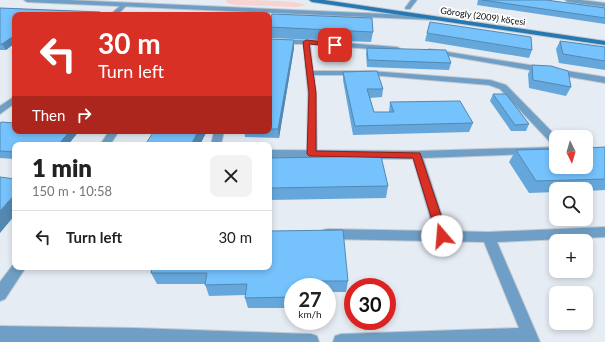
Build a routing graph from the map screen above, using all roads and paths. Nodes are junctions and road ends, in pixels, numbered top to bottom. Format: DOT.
graph roads {
  1 [pos="27,0"];
  2 [pos="203,0"];
  3 [pos="312,0"];
  4 [pos="348,0"];
  5 [pos="414,0"];
  6 [pos="568,0"];
  7 [pos="125,4"];
  8 [pos="605,5"];
  9 [pos="199,8"];
  10 [pos="408,8"];
  11 [pos="116,12"];
  12 [pos="196,12"];
  13 [pos="438,19"];
  14 [pos="605,36"];
  15 [pos="272,42"];
  16 [pos="306,42"];
  17 [pos="605,43"];
  18 [pos="403,49"];
  19 [pos="426,50"];
  20 [pos="310,73"];
  21 [pos="605,80"];
  22 [pos="12,102"];
  23 [pos="0,112"];
  24 [pos="549,135"];
  25 [pos="549,150"];
  26 [pos="272,154"];
  27 [pos="312,154"];
  28 [pos="417,155"];
  29 [pos="605,232"];
  30 [pos="316,234"];
  31 [pos="442,236"];
  32 [pos="488,237"];
  33 [pos="17,270"];
  34 [pos="0,294"];
  35 [pos="0,334"];
  36 [pos="134,339"];
  37 [pos="531,339"];
  38 [pos="311,342"];
  39 [pos="341,342"];
  1 -- 7 [label="street"];
  2 -- 9 [label="street"];
  3 -- 13 [label="main road, Görogly (2009) köçesi"];
  4 -- 10 [label="main road, Görogly (2009) köçesi"];
  5 -- 10 [label="street"];
  6 -- 8 [label="street"];
  7 -- 9 [label="street"];
  7 -- 11 [label="street"];
  9 -- 12 [label="street"];
  9 -- 13 [label="street"];
  10 -- 14 [label="main road, Görogly (2009) köçesi"];
  13 -- 17 [label="main road, Görogly (2009) köçesi"];
  15 -- 16 [label="street"];
  16 -- 18 [label="street"];
  16 -- 20 [label="street"];
  19 -- 21 [label="street"];
  20 -- 24 [label="street"];
  20 -- 27 [label="street"];
  22 -- 23 [label="street"];
  25 -- 28 [label="street"];
  26 -- 27 [label="street"];
  27 -- 28 [label="street"];
  28 -- 31 [label="street"];
  29 -- 32 [label="street"];
  30 -- 31 [label="street"];
  31 -- 32 [label="street"];
  32 -- 37 [label="street"];
  33 -- 34 [label="street"];
  35 -- 36 [label="street"];
  36 -- 38 [label="street"];
  37 -- 39 [label="street"];
}
